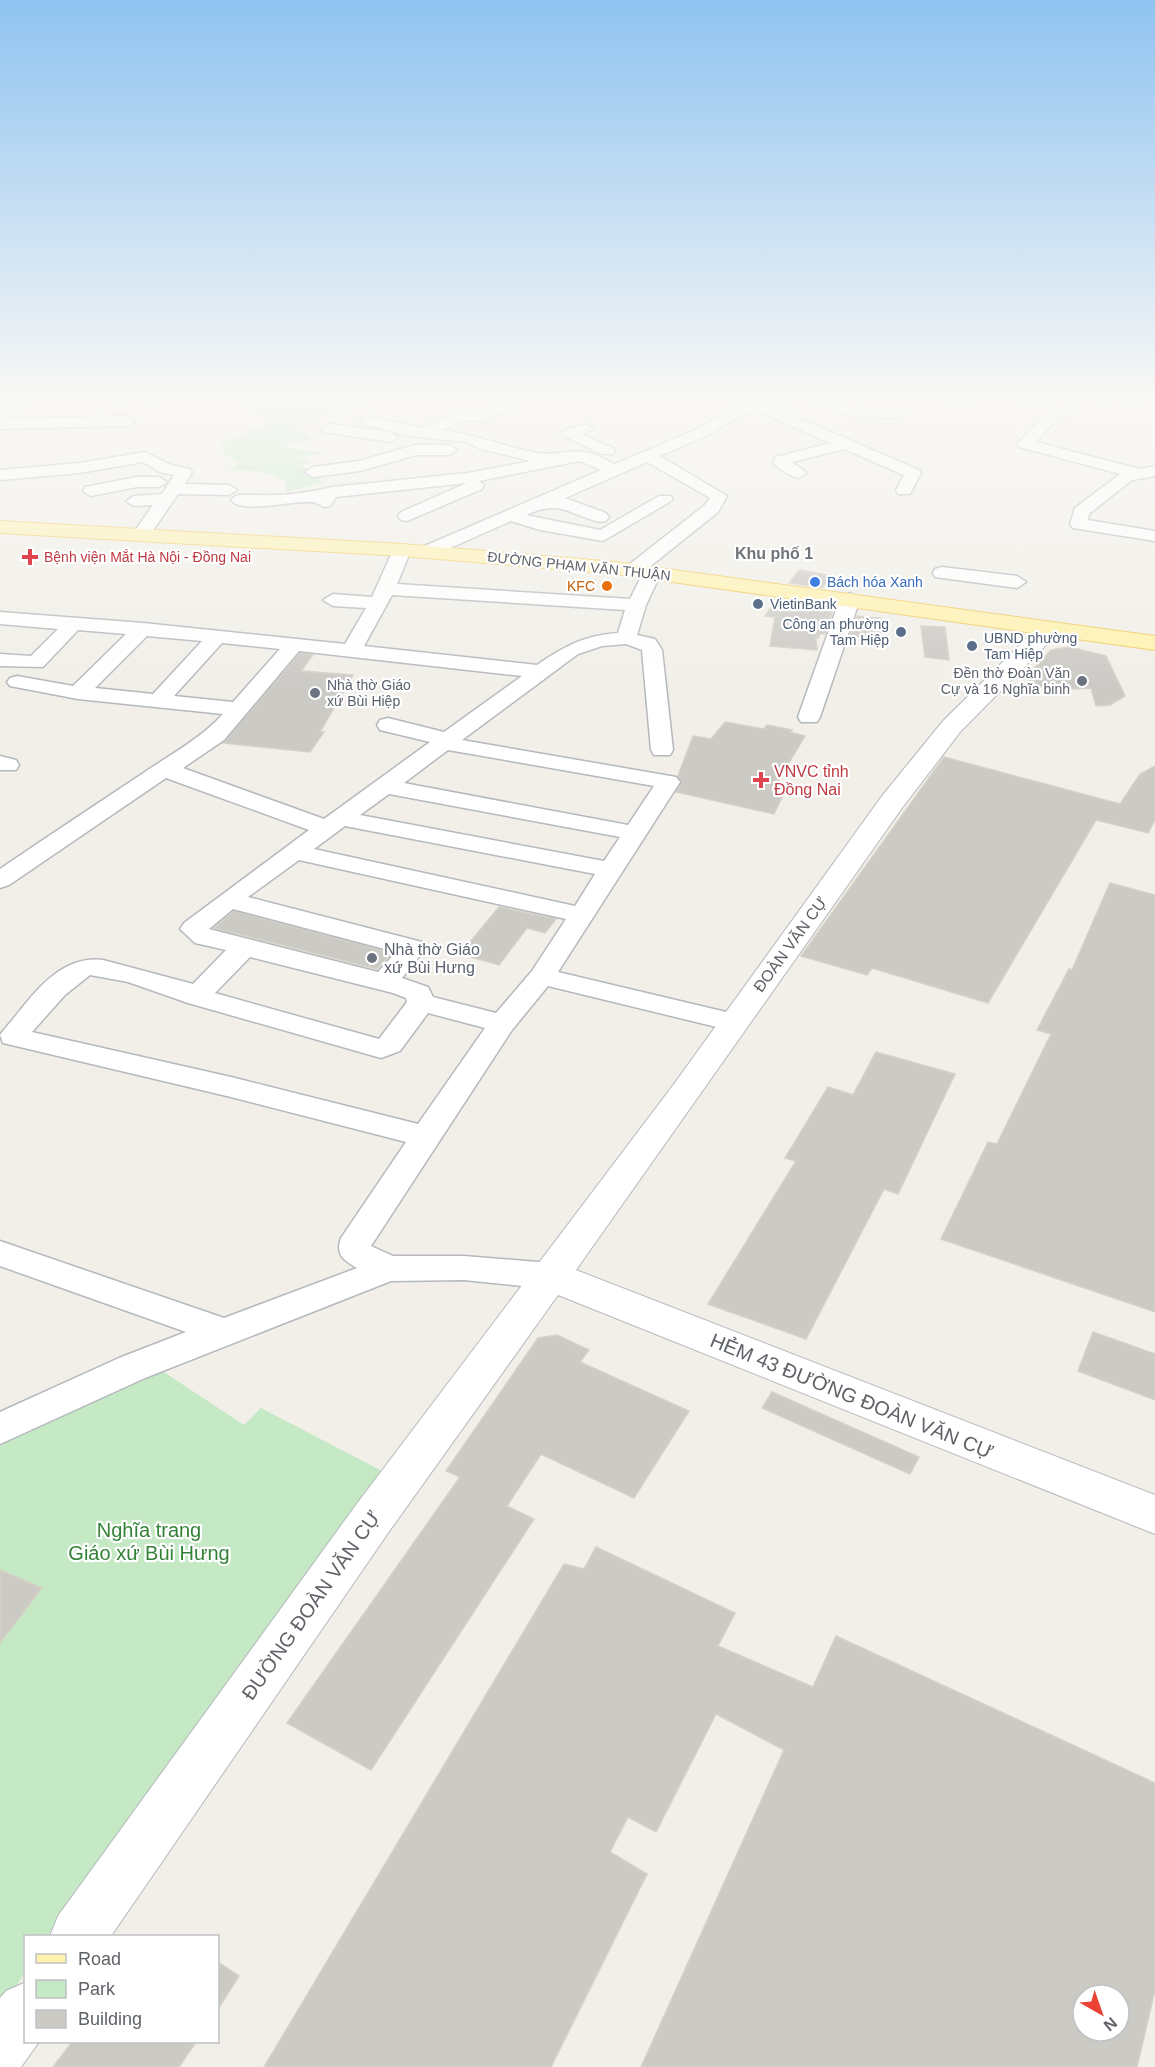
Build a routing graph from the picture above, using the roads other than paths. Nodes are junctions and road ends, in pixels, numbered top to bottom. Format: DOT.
graph roads {
  1 [pos="163,493"];
  2 [pos="171,493"];
  3 [pos="211,493"];
  4 [pos="330,493"];
  5 [pos="461,493"];
  6 [pos="560,493"];
  7 [pos="714,493"];
  8 [pos="1105,493"];
  9 [pos="665,500"];
  10 [pos="134,501"];
  11 [pos="542,501"];
  12 [pos="508,515"];
  13 [pos="407,516"];
  14 [pos="600,517"];
  15 [pos="0,527"];
  16 [pos="141,535"];
  17 [pos="1155,536"];
  18 [pos="402,550"];
  19 [pos="426,552"];
  20 [pos="643,572"];
  21 [pos="942,573"];
  22 [pos="1017,582"];
  23 [pos="381,596"];
  24 [pos="850,599"];
  25 [pos="333,600"];
  26 [pos="636,605"];
  27 [pos="0,618"];
  28 [pos="74,623"];
  29 [pos="143,629"];
  30 [pos="1049,629"];
  31 [pos="216,636"];
  32 [pos="626,638"];
  33 [pos="1155,643"];
  34 [pos="295,644"];
  35 [pos="351,651"];
  36 [pos="0,660"];
  37 [pos="542,672"];
  38 [pos="17,682"];
  39 [pos="78,693"];
  40 [pos="159,700"];
  41 [pos="240,710"];
  42 [pos="809,717"];
  43 [pos="388,725"];
  44 [pos="447,742"];
  45 [pos="662,750"];
  46 [pos="164,769"];
  47 [pos="385,786"];
  48 [pos="334,823"];
  49 [pos="635,833"];
  50 [pos="295,852"];
  51 [pos="610,870"];
  52 [pos="0,880"];
  53 [pos="228,900"];
  54 [pos="581,915"];
  55 [pos="244,947"];
  56 [pos="542,976"];
  57 [pos="384,982"];
  58 [pos="198,995"];
  59 [pos="421,1002"];
  60 [pos="733,1022"];
  61 [pos="502,1024"];
  62 [pos="6,1035"];
  63 [pos="427,1137"];
  64 [pos="0,1253"];
  65 [pos="388,1269"];
  66 [pos="550,1276"];
  67 [pos="224,1332"];
  68 [pos="0,1430"];
  69 [pos="1155,1515"];
  70 [pos="79,1935"];
  71 [pos="24,2014"];
  72 [pos="0,2047"];
  1 -- 10 [label="street"];
  2 -- 16 [label="street"];
  3 -- 4 [label="street"];
  5 -- 13 [label="street"];
  6 -- 11 [label="street"];
  7 -- 20 [label="street"];
  8 -- 17 [label="street"];
  9 -- 12 [label="street"];
  11 -- 12 [label="street"];
  11 -- 14 [label="street"];
  12 -- 19 [label="street"];
  15 -- 16 [label="main road, ĐƯỜNG PHẠM VĂN THUẬN"];
  16 -- 18 [label="main road, ĐƯỜNG PHẠM VĂN THUẬN"];
  18 -- 19 [label="main road, ĐƯỜNG PHẠM VĂN THUẬN"];
  18 -- 23 [label="street"];
  19 -- 20 [label="main road, ĐƯỜNG PHẠM VĂN THUẬN"];
  20 -- 24 [label="main road, ĐƯỜNG PHẠM VĂN THUẬN"];
  20 -- 26 [label="street"];
  21 -- 22 [label="street"];
  23 -- 25 [label="street"];
  23 -- 26 [label="street"];
  23 -- 35 [label="street"];
  24 -- 30 [label="main road, ĐƯỜNG PHẠM VĂN THUẬN"];
  24 -- 42 [label="street"];
  26 -- 32 [label="street"];
  27 -- 28 [label="street"];
  28 -- 29 [label="street"];
  28 -- 36 [label="street"];
  29 -- 31 [label="street"];
  29 -- 39 [label="street"];
  30 -- 33 [label="main road, ĐƯỜNG PHẠM VĂN THUẬN"];
  30 -- 60 [label="street, ĐOÀN VĂN CỰ"];
  31 -- 34 [label="street"];
  31 -- 40 [label="street"];
  32 -- 37 [label="street"];
  32 -- 45 [label="street"];
  34 -- 35 [label="street"];
  34 -- 41 [label="street"];
  35 -- 37 [label="street"];
  37 -- 44 [label="street"];
  38 -- 39 [label="street"];
  39 -- 40 [label="street"];
  40 -- 41 [label="street"];
  41 -- 46 [label="street"];
  43 -- 44 [label="street"];
  44 -- 47 [label="street"];
  44 -- 49 [label="street"];
  46 -- 48 [label="street"];
  46 -- 52 [label="street"];
  47 -- 48 [label="street"];
  47 -- 49 [label="street"];
  48 -- 50 [label="street"];
  48 -- 51 [label="street"];
  49 -- 51 [label="street"];
  50 -- 53 [label="street"];
  50 -- 54 [label="street"];
  51 -- 54 [label="street"];
  53 -- 55 [label="street"];
  53 -- 57 [label="street"];
  54 -- 56 [label="street"];
  55 -- 57 [label="street"];
  55 -- 58 [label="street"];
  56 -- 60 [label="street"];
  56 -- 61 [label="street"];
  57 -- 59 [label="street"];
  58 -- 59 [label="street"];
  58 -- 62 [label="street"];
  59 -- 61 [label="street"];
  60 -- 66 [label="street, ĐOÀN VĂN CỰ"];
  61 -- 63 [label="street"];
  62 -- 63 [label="street"];
  63 -- 65 [label="street"];
  64 -- 67 [label="street"];
  65 -- 66 [label="street"];
  65 -- 67 [label="street"];
  66 -- 69 [label="street, HẺM 43 ĐƯỜNG ĐOÀN VĂN CỰ"];
  66 -- 70 [label="street, ĐƯỜNG ĐOÀN VĂN CỰ"];
  67 -- 68 [label="street"];
  71 -- 72 [label="street"];
}
